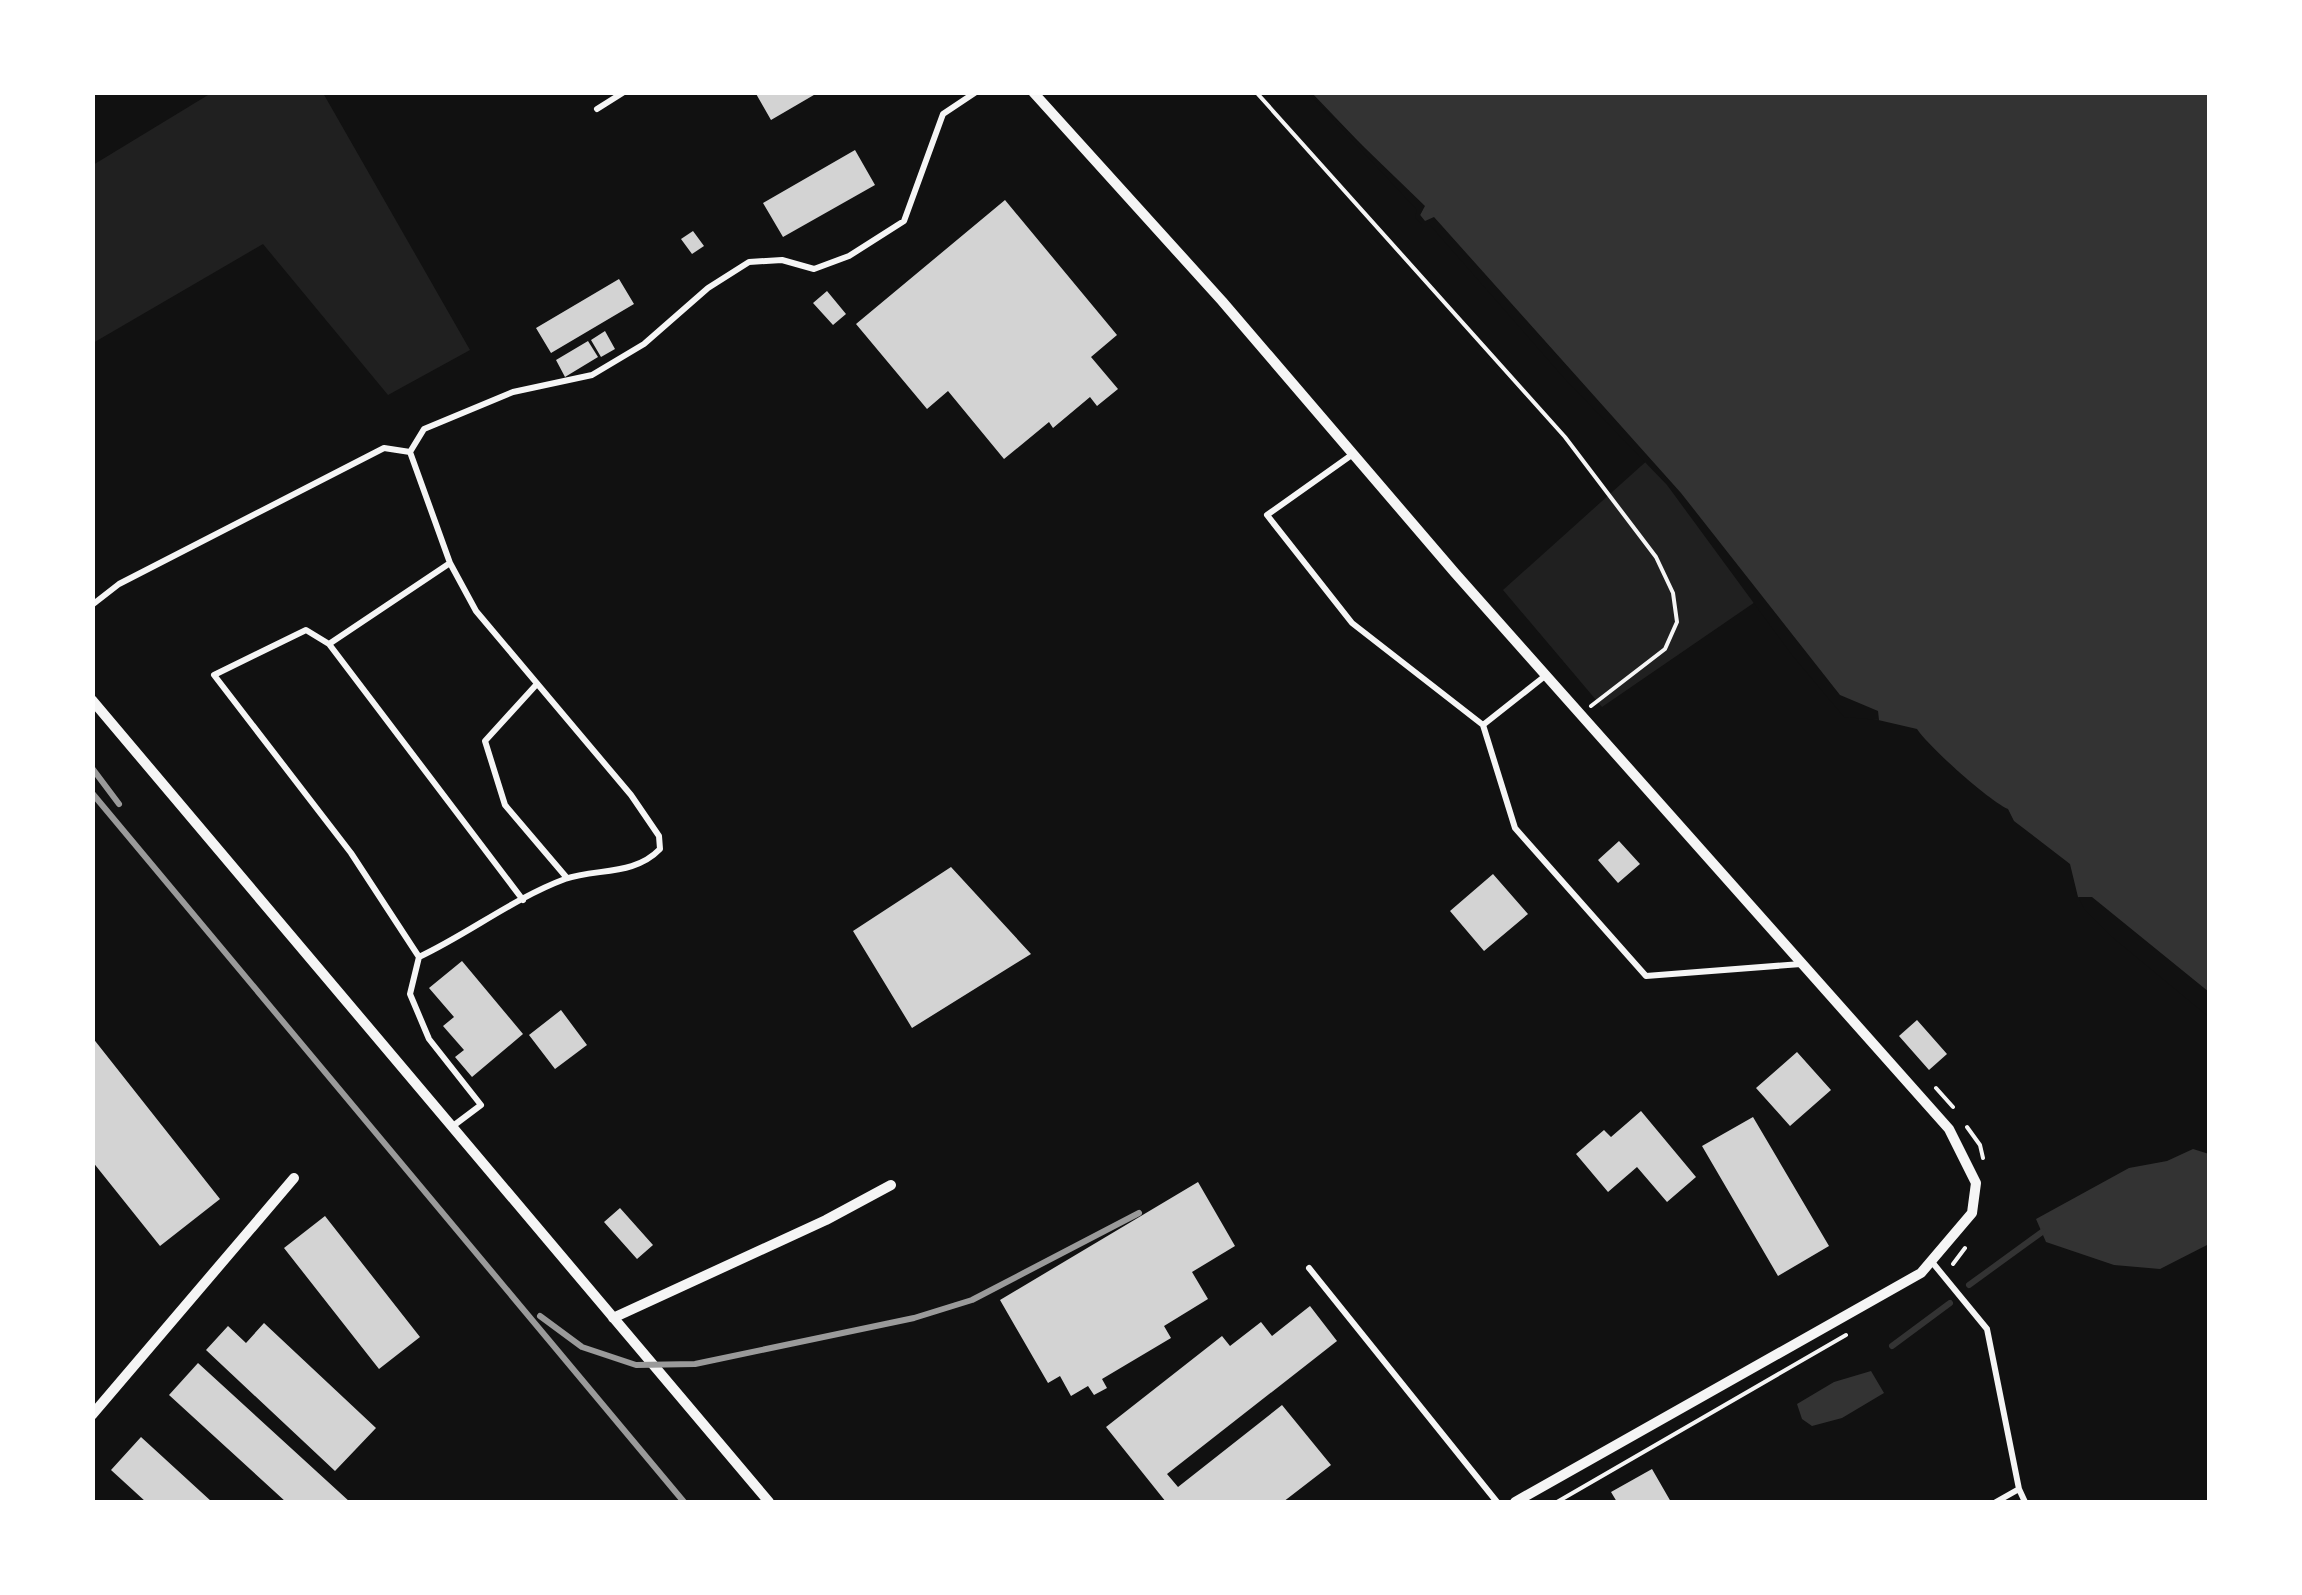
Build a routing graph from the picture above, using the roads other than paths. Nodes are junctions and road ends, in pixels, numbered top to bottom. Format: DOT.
graph roads {
  1 [pos="624,92"];
  2 [pos="976,92"];
  3 [pos="1033,92"];
  4 [pos="597,109"];
  5 [pos="410,452"];
  6 [pos="1354,454"];
  7 [pos="450,563"];
  8 [pos="92,605"];
  9 [pos="329,644"];
  10 [pos="1546,675"];
  11 [pos="536,685"];
  12 [pos="92,700"];
  13 [pos="1483,725"];
  14 [pos="567,878"];
  15 [pos="523,900"];
  16 [pos="419,957"];
  17 [pos="1802,964"];
  18 [pos="452,1126"];
  19 [pos="294,1178"];
  20 [pos="891,1185"];
  21 [pos="1932,1262"];
  22 [pos="1309,1268"];
  23 [pos="613,1318"];
  24 [pos="92,1415"];
  25 [pos="2018,1489"];
  26 [pos="768,1502"];
  27 [pos="1497,1502"];
  28 [pos="1514,1502"];
  29 [pos="1996,1502"];
  30 [pos="2024,1502"];
  1 -- 4 [label="lane"];
  2 -- 5 [label="lane"];
  3 -- 6 [label="street"];
  5 -- 7 [label="lane"];
  5 -- 8 [label="lane"];
  6 -- 10 [label="street"];
  6 -- 13 [label="lane"];
  7 -- 9 [label="lane"];
  7 -- 11 [label="lane"];
  9 -- 15 [label="lane"];
  9 -- 16 [label="lane"];
  10 -- 13 [label="lane"];
  10 -- 17 [label="street"];
  11 -- 14 [label="lane"];
  11 -- 14 [label="lane"];
  12 -- 18 [label="street"];
  13 -- 17 [label="lane"];
  14 -- 15 [label="lane"];
  15 -- 16 [label="lane"];
  16 -- 18 [label="lane"];
  17 -- 21 [label="street"];
  18 -- 23 [label="street"];
  19 -- 24 [label="street"];
  20 -- 23 [label="street"];
  21 -- 25 [label="lane"];
  21 -- 28 [label="street"];
  22 -- 27 [label="lane"];
  23 -- 26 [label="street"];
  25 -- 29 [label="lane"];
  25 -- 30 [label="lane"];
}
